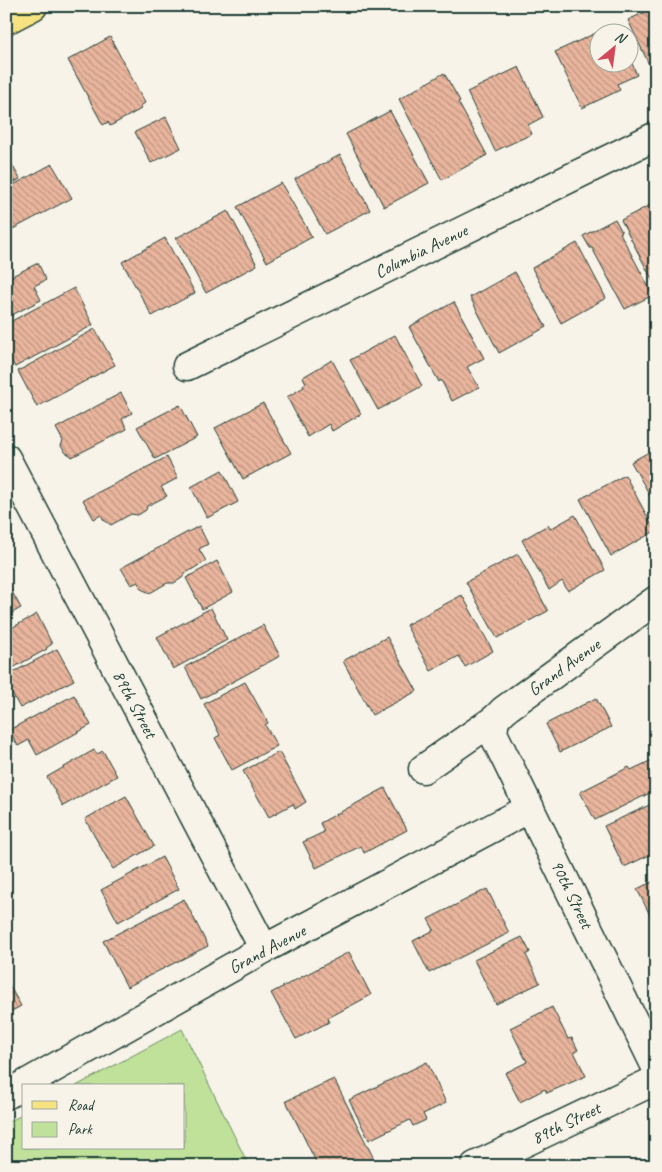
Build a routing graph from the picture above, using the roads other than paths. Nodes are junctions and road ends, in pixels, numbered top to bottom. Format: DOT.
graph roads {
  1 [pos="33,6"];
  2 [pos="6,20"];
  3 [pos="656,136"];
  4 [pos="187,366"];
  5 [pos="6,458"];
  6 [pos="656,600"];
  7 [pos="494,719"];
  8 [pos="423,769"];
  9 [pos="530,808"];
  10 [pos="264,949"];
  11 [pos="656,1067"];
  12 [pos="656,1080"];
  13 [pos="25,1084"];
  14 [pos="22,1086"];
  15 [pos="6,1095"];
  16 [pos="475,1166"];
  1 -- 2 [label="main road"];
  3 -- 4 [label="street, Columbia Avenue"];
  5 -- 10 [label="street, 89th Street"];
  6 -- 7 [label="street, Grand Avenue"];
  7 -- 8 [label="street, Grand Avenue"];
  7 -- 9 [label="street, 90th Street"];
  9 -- 10 [label="street, Grand Avenue"];
  9 -- 11 [label="street, 90th Street"];
  10 -- 13 [label="street, Grand Avenue"];
  12 -- 16 [label="street, 89th Street"];
  14 -- 15 [label="street, Grand Avenue"];
}
